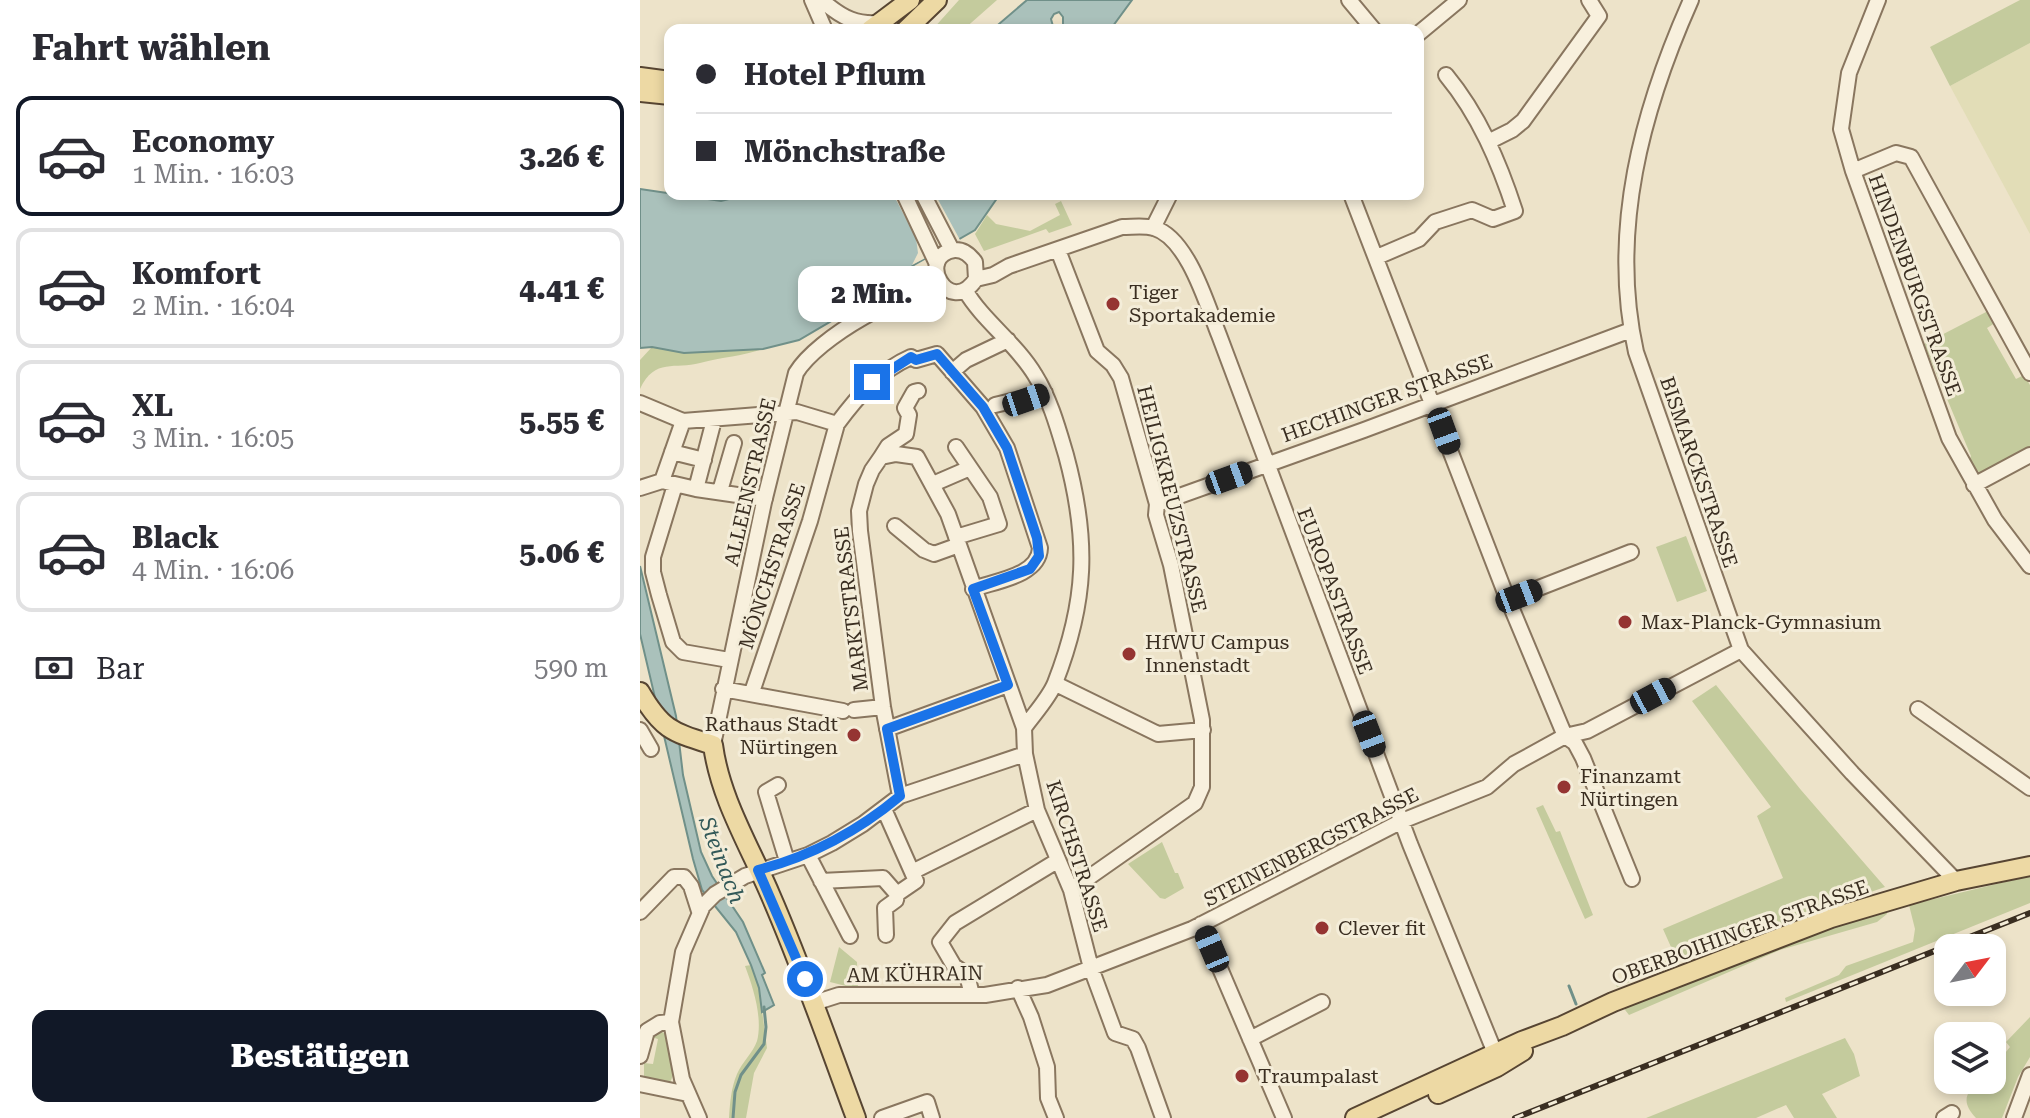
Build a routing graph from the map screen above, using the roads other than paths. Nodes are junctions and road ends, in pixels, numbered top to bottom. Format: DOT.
graph roads {
  1 [pos="910,0"];
  2 [pos="937,0"];
  3 [pos="1349,0"];
  4 [pos="1459,0"];
  5 [pos="1589,0"];
  6 [pos="1691,0"];
  7 [pos="1878,0"];
  8 [pos="821,1"];
  9 [pos="824,24"];
  10 [pos="833,24"];
  11 [pos="862,24"];
  12 [pos="879,24"];
  13 [pos="912,24"];
  14 [pos="1369,24"];
  15 [pos="1424,29"];
  16 [pos="1446,75"];
  17 [pos="640,77"];
  18 [pos="664,80"];
  19 [pos="640,92"];
  20 [pos="664,94"];
  21 [pos="1488,142"];
  22 [pos="1853,171"];
  23 [pos="907,200"];
  24 [pos="926,200"];
  25 [pos="1167,200"];
  26 [pos="1353,200"];
  27 [pos="1153,228"];
  28 [pos="952,249"];
  29 [pos="1058,250"];
  30 [pos="1377,257"];
  31 [pos="975,262"];
  32 [pos="936,263"];
  33 [pos="1009,266"];
  34 [pos="976,279"];
  35 [pos="946,289"];
  36 [pos="965,290"];
  37 [pos="916,292"];
  38 [pos="1631,330"];
  39 [pos="1008,340"];
  40 [pos="952,372"];
  41 [pos="2030,373"];
  42 [pos="918,391"];
  43 [pos="1045,393"];
  44 [pos="640,403"];
  45 [pos="1434,404"];
  46 [pos="989,406"];
  47 [pos="786,412"];
  48 [pos="714,420"];
  49 [pos="683,421"];
  50 [pos="837,424"];
  51 [pos="734,443"];
  52 [pos="956,447"];
  53 [pos="672,452"];
  54 [pos="2030,455"];
  55 [pos="881,457"];
  56 [pos="704,460"];
  57 [pos="1266,464"];
  58 [pos="970,468"];
  59 [pos="668,483"];
  60 [pos="933,484"];
  61 [pos="1974,485"];
  62 [pos="640,488"];
  63 [pos="696,489"];
  64 [pos="720,491"];
  65 [pos="765,499"];
  66 [pos="1157,504"];
  67 [pos="895,526"];
  68 [pos="958,541"];
  69 [pos="1631,552"];
  70 [pos="2030,566"];
  71 [pos="973,589"];
  72 [pos="1508,600"];
  73 [pos="1741,650"];
  74 [pos="729,660"];
  75 [pos="1056,682"];
  76 [pos="1008,685"];
  77 [pos="723,689"];
  78 [pos="640,692"];
  79 [pos="752,692"];
  80 [pos="883,707"];
  81 [pos="1918,709"];
  82 [pos="1024,728"];
  83 [pos="887,729"];
  84 [pos="640,730"];
  85 [pos="1203,730"];
  86 [pos="1565,736"];
  87 [pos="713,745"];
  88 [pos="651,749"];
  89 [pos="1025,754"];
  90 [pos="778,785"];
  91 [pos="2030,788"];
  92 [pos="900,796"];
  93 [pos="884,809"];
  94 [pos="1037,810"];
  95 [pos="1402,821"];
  96 [pos="808,855"];
  97 [pos="787,861"];
  98 [pos="1057,861"];
  99 [pos="2030,866"];
  100 [pos="758,870"];
  101 [pos="912,872"];
  102 [pos="1632,879"];
  103 [pos="821,881"];
  104 [pos="1956,881"];
  105 [pos="1071,890"];
  106 [pos="897,894"];
  107 [pos="703,906"];
  108 [pos="640,912"];
  109 [pos="1201,924"];
  110 [pos="886,935"];
  111 [pos="850,936"];
  112 [pos="1091,968"];
  113 [pos="1018,988"];
  114 [pos="978,995"];
  115 [pos="1322,1002"];
  116 [pos="814,1003"];
  117 [pos="671,1022"];
  118 [pos="1250,1039"];
  119 [pos="640,1056"];
  120 [pos="1503,1056"];
  121 [pos="2030,1075"];
  122 [pos="640,1084"];
  123 [pos="688,1094"];
  124 [pos="699,1118"];
  125 [pos="856,1118"];
  126 [pos="882,1118"];
  127 [pos="932,1118"];
  128 [pos="1056,1118"];
  129 [pos="1163,1118"];
  130 [pos="1284,1118"];
  131 [pos="1355,1118"];
  132 [pos="1379,1118"];
  133 [pos="2014,1118"];
  1 -- 12 [label="main road"];
  2 -- 13 [label="main road"];
  3 -- 14 [label="street"];
  4 -- 15 [label="street"];
  5 -- 21 [label="street"];
  6 -- 38 [label="street, BISMARCKSTRASSE"];
  7 -- 22 [label="street, HINDENBURGSTRASSE"];
  8 -- 9 [label="street"];
  8 -- 10 [label="street"];
  8 -- 11 [label="street"];
  16 -- 21 [label="street"];
  17 -- 18 [label="main road"];
  19 -- 20 [label="main road"];
  21 -- 30 [label="street"];
  22 -- 41 [label="street"];
  22 -- 61 [label="street, HINDENBURGSTRASSE"];
  23 -- 32 [label="street"];
  24 -- 28 [label="street"];
  25 -- 27 [label="street"];
  26 -- 30 [label="street"];
  27 -- 29 [label="street"];
  27 -- 57 [label="street, EUROPASTRASSE"];
  28 -- 31 [label="street"];
  28 -- 32 [label="street"];
  29 -- 33 [label="street"];
  29 -- 66 [label="street, HEILIGKREUZSTRASSE"];
  30 -- 45 [label="street"];
  31 -- 33 [label="street"];
  31 -- 34 [label="street"];
  32 -- 35 [label="street"];
  32 -- 37 [label="street, ALLEENSTRASSE"];
  33 -- 34 [label="street"];
  34 -- 36 [label="street"];
  35 -- 36 [label="street"];
  35 -- 37 [label="street, ALLEENSTRASSE"];
  36 -- 39 [label="street"];
  37 -- 47 [label="street, ALLEENSTRASSE"];
  38 -- 45 [label="street, HECHINGER STRASSE"];
  38 -- 73 [label="street, BISMARCKSTRASSE"];
  39 -- 40 [label="street"];
  39 -- 43 [label="street"];
  40 -- 46 [label="street"];
  40 -- 50 [label="street, MÖNCHSTRASSE"];
  42 -- 55 [label="street, MARKTSTRASSE"];
  43 -- 46 [label="street"];
  43 -- 75 [label="street"];
  44 -- 49 [label="street"];
  45 -- 57 [label="street, HECHINGER STRASSE"];
  45 -- 72 [label="street"];
  46 -- 71 [label="street"];
  47 -- 48 [label="street"];
  47 -- 50 [label="street"];
  47 -- 65 [label="street, ALLEENSTRASSE"];
  48 -- 49 [label="street"];
  48 -- 56 [label="street"];
  49 -- 53 [label="street"];
  50 -- 79 [label="street, MÖNCHSTRASSE"];
  51 -- 64 [label="street"];
  52 -- 58 [label="street"];
  53 -- 56 [label="street"];
  53 -- 59 [label="street"];
  54 -- 61 [label="street"];
  55 -- 60 [label="street, KIRCHSTRASSE"];
  55 -- 80 [label="street, MARKTSTRASSE"];
  56 -- 63 [label="street"];
  57 -- 66 [label="street, HECHINGER STRASSE"];
  57 -- 95 [label="street, EUROPASTRASSE"];
  58 -- 60 [label="street"];
  58 -- 68 [label="street"];
  59 -- 62 [label="street"];
  59 -- 63 [label="street"];
  59 -- 74 [label="street"];
  60 -- 68 [label="street, KIRCHSTRASSE"];
  61 -- 70 [label="street, HINDENBURGSTRASSE"];
  63 -- 64 [label="street"];
  64 -- 65 [label="street"];
  65 -- 74 [label="street, ALLEENSTRASSE"];
  66 -- 85 [label="street, HEILIGKREUZSTRASSE"];
  67 -- 68 [label="street"];
  68 -- 71 [label="street, KIRCHSTRASSE"];
  69 -- 72 [label="street"];
  71 -- 76 [label="street, KIRCHSTRASSE"];
  72 -- 86 [label="street"];
  73 -- 86 [label="street, STEINENBERGSTRASSE"];
  73 -- 104 [label="street, BISMARCKSTRASSE"];
  74 -- 77 [label="street, ALLEENSTRASSE"];
  75 -- 82 [label="street"];
  75 -- 85 [label="street"];
  76 -- 82 [label="street, KIRCHSTRASSE"];
  76 -- 83 [label="street"];
  77 -- 79 [label="street"];
  77 -- 87 [label="street, ALLEENSTRASSE"];
  78 -- 87 [label="main road"];
  79 -- 80 [label="street"];
  80 -- 83 [label="street, MARKTSTRASSE"];
  81 -- 91 [label="street"];
  82 -- 89 [label="street, KIRCHSTRASSE"];
  83 -- 92 [label="street, MARKTSTRASSE"];
  84 -- 88 [label="street"];
  85 -- 105 [label="street, HEILIGKREUZSTRASSE"];
  86 -- 95 [label="street, STEINENBERGSTRASSE"];
  86 -- 102 [label="street"];
  87 -- 100 [label="main road"];
  89 -- 92 [label="street"];
  89 -- 94 [label="street, KIRCHSTRASSE"];
  90 -- 97 [label="street"];
  92 -- 93 [label="street"];
  93 -- 96 [label="street"];
  93 -- 101 [label="street"];
  94 -- 98 [label="street, KIRCHSTRASSE"];
  94 -- 101 [label="street"];
  95 -- 109 [label="street, STEINENBERGSTRASSE"];
  95 -- 120 [label="street, EUROPASTRASSE"];
  96 -- 97 [label="street"];
  96 -- 103 [label="street"];
  97 -- 100 [label="street"];
  98 -- 105 [label="street, KIRCHSTRASSE"];
  98 -- 114 [label="street"];
  99 -- 104 [label="main road, OBERBOIHINGER STRASSE"];
  100 -- 107 [label="street"];
  100 -- 116 [label="main road"];
  101 -- 106 [label="street"];
  103 -- 106 [label="street"];
  103 -- 111 [label="street"];
  104 -- 120 [label="main road, OBERBOIHINGER STRASSE"];
  105 -- 112 [label="street, KIRCHSTRASSE"];
  106 -- 110 [label="street"];
  107 -- 108 [label="street"];
  107 -- 117 [label="street"];
  109 -- 112 [label="street, STEINENBERGSTRASSE"];
  109 -- 118 [label="street"];
  112 -- 113 [label="street, AM KÜHRAIN"];
  112 -- 129 [label="street, KIRCHSTRASSE"];
  113 -- 114 [label="street, AM KÜHRAIN"];
  113 -- 128 [label="street"];
  114 -- 116 [label="street, AM KÜHRAIN"];
  115 -- 118 [label="street"];
  116 -- 125 [label="main road"];
  117 -- 119 [label="street"];
  117 -- 123 [label="street"];
  118 -- 130 [label="street"];
  120 -- 131 [label="main road, OBERBOIHINGER STRASSE"];
  120 -- 132 [label="main road"];
  121 -- 133 [label="street"];
  122 -- 123 [label="street"];
  123 -- 124 [label="street"];
  126 -- 127 [label="street"];
}
